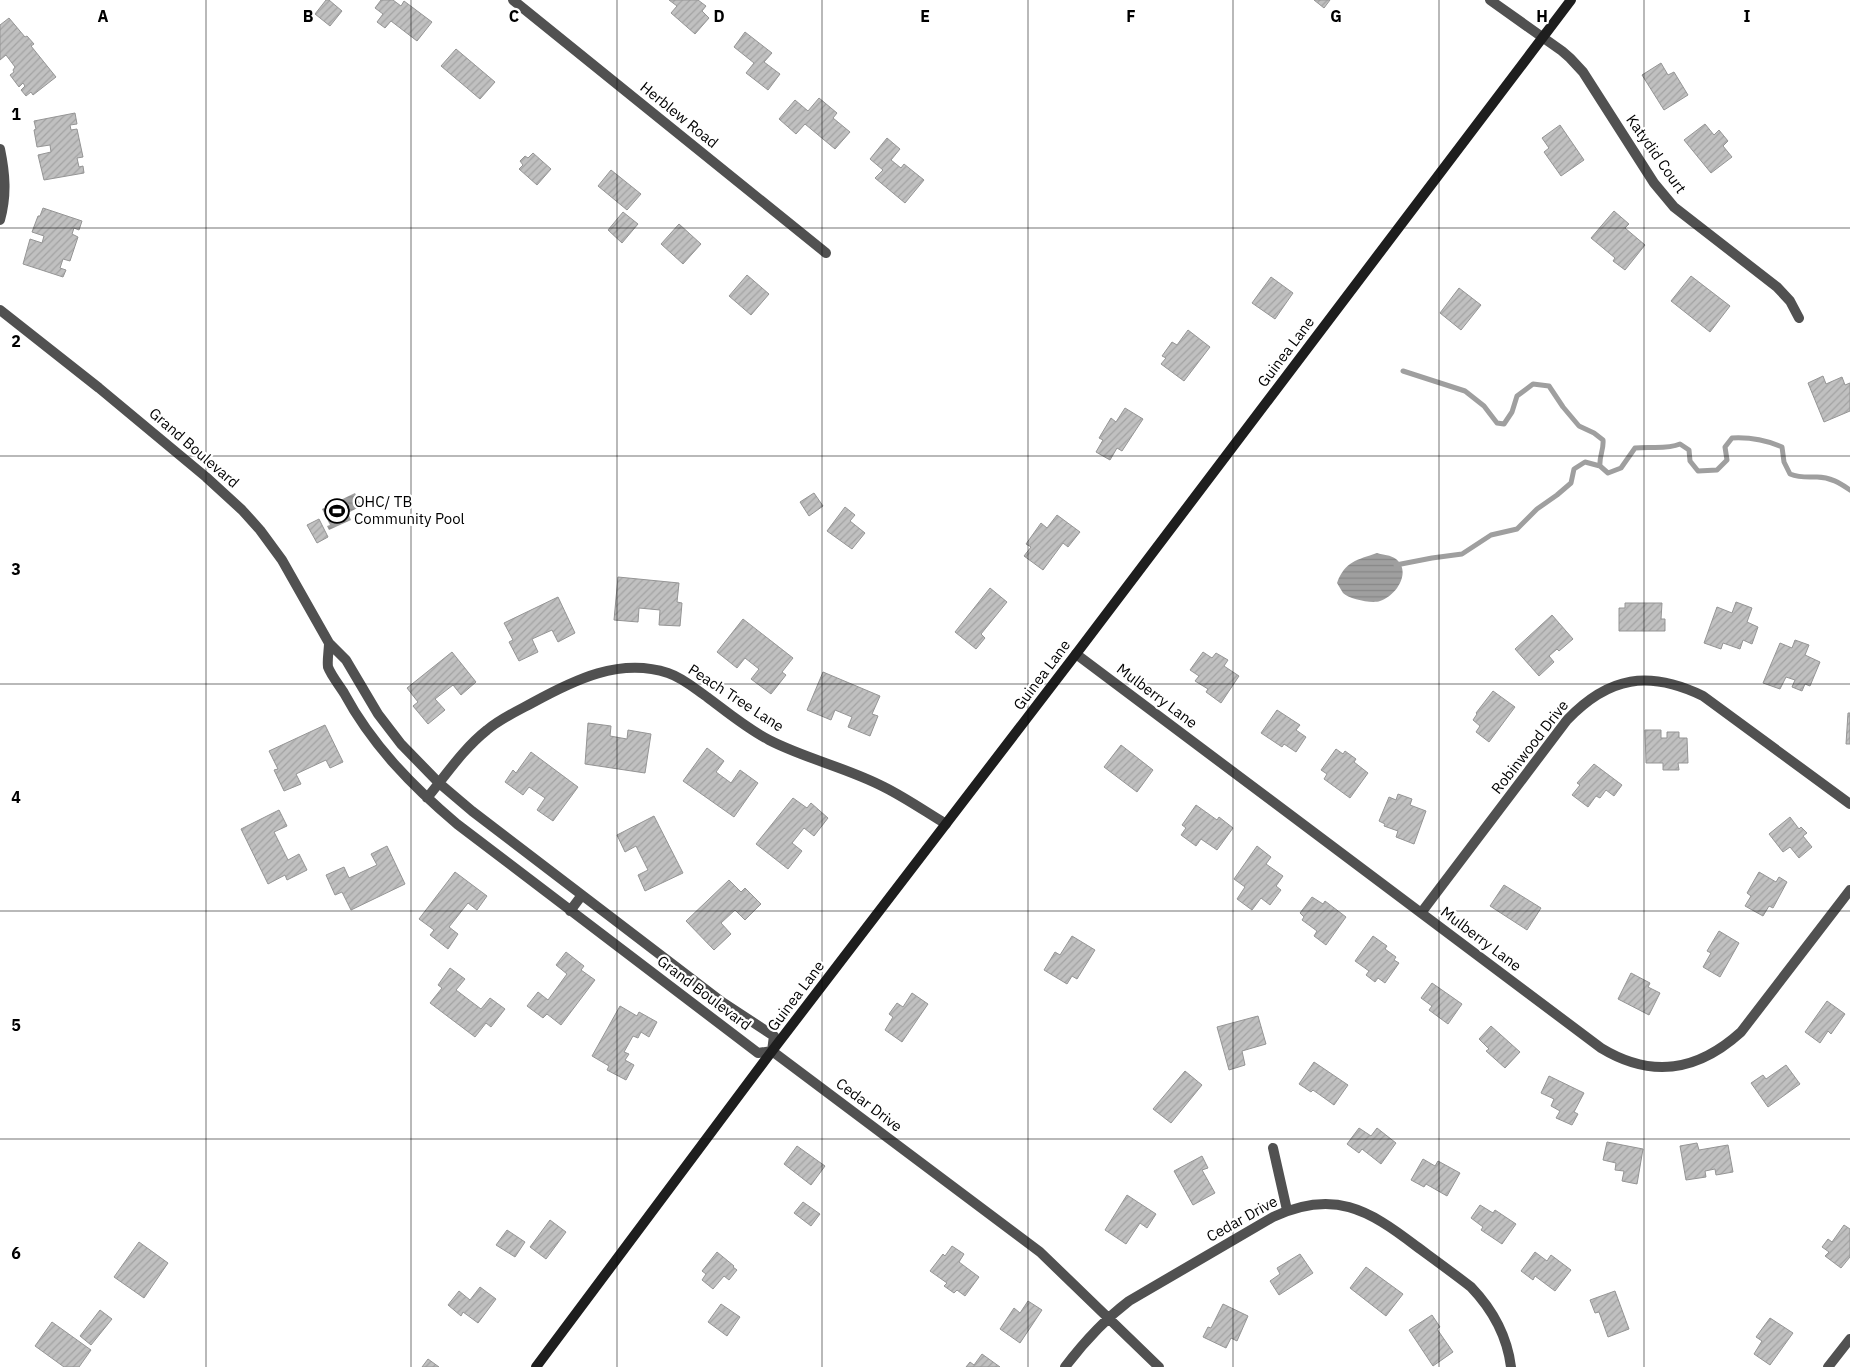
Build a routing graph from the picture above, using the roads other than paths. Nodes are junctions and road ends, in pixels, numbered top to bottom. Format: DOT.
graph roads {
  1 [pos="513,0"];
  2 [pos="1490,0"];
  3 [pos="1571,0"];
  4 [pos="1542,38"];
  5 [pos="0,149"];
  6 [pos="0,220"];
  7 [pos="826,253"];
  8 [pos="0,310"];
  9 [pos="1799,318"];
  10 [pos="329,643"];
  11 [pos="1076,654"];
  12 [pos="440,783"];
  13 [pos="427,798"];
  14 [pos="1850,804"];
  15 [pos="946,824"];
  16 [pos="1850,890"];
  17 [pos="582,895"];
  18 [pos="570,911"];
  19 [pos="1422,913"];
  20 [pos="705,989"];
  21 [pos="694,1004"];
  22 [pos="772,1051"];
  23 [pos="1273,1148"];
  24 [pos="1287,1210"];
  25 [pos="1108,1317"];
  26 [pos="1850,1339"];
  27 [pos="536,1367"];
  28 [pos="1065,1367"];
  29 [pos="1159,1367"];
  30 [pos="1511,1367"];
  31 [pos="1828,1367"];
  1 -- 7 [label="street, Herblew Road"];
  2 -- 4 [label="street, Katydid Court"];
  3 -- 4 [label="street, Guinea Lane"];
  4 -- 9 [label="street, Katydid Court"];
  4 -- 11 [label="street, Guinea Lane"];
  5 -- 6 [label="street"];
  8 -- 10 [label="street, Grand Boulevard"];
  10 -- 12 [label="street, Grand Boulevard"];
  10 -- 13 [label="street, Grand Boulevard"];
  11 -- 15 [label="street, Guinea Lane"];
  11 -- 19 [label="street, Mulberry Lane"];
  12 -- 13 [label="street, Peach Tree Lane"];
  12 -- 15 [label="street, Peach Tree Lane"];
  12 -- 17 [label="street, Grand Boulevard"];
  13 -- 18 [label="street, Grand Boulevard"];
  14 -- 19 [label="street, Robinwood Drive"];
  15 -- 22 [label="street, Guinea Lane"];
  16 -- 19 [label="street, Mulberry Lane"];
  17 -- 18 [label="street"];
  17 -- 20 [label="street, Grand Boulevard"];
  18 -- 21 [label="street, Grand Boulevard"];
  20 -- 21 [label="street"];
  20 -- 22 [label="street, Grand Boulevard"];
  21 -- 22 [label="street, Grand Boulevard"];
  22 -- 25 [label="street, Cedar Drive"];
  22 -- 27 [label="street, Guinea Lane"];
  23 -- 24 [label="street"];
  24 -- 25 [label="street, Cedar Drive"];
  24 -- 30 [label="street, Cedar Drive"];
  25 -- 28 [label="street"];
  25 -- 29 [label="street, Cedar Drive"];
  26 -- 31 [label="street"];
}
